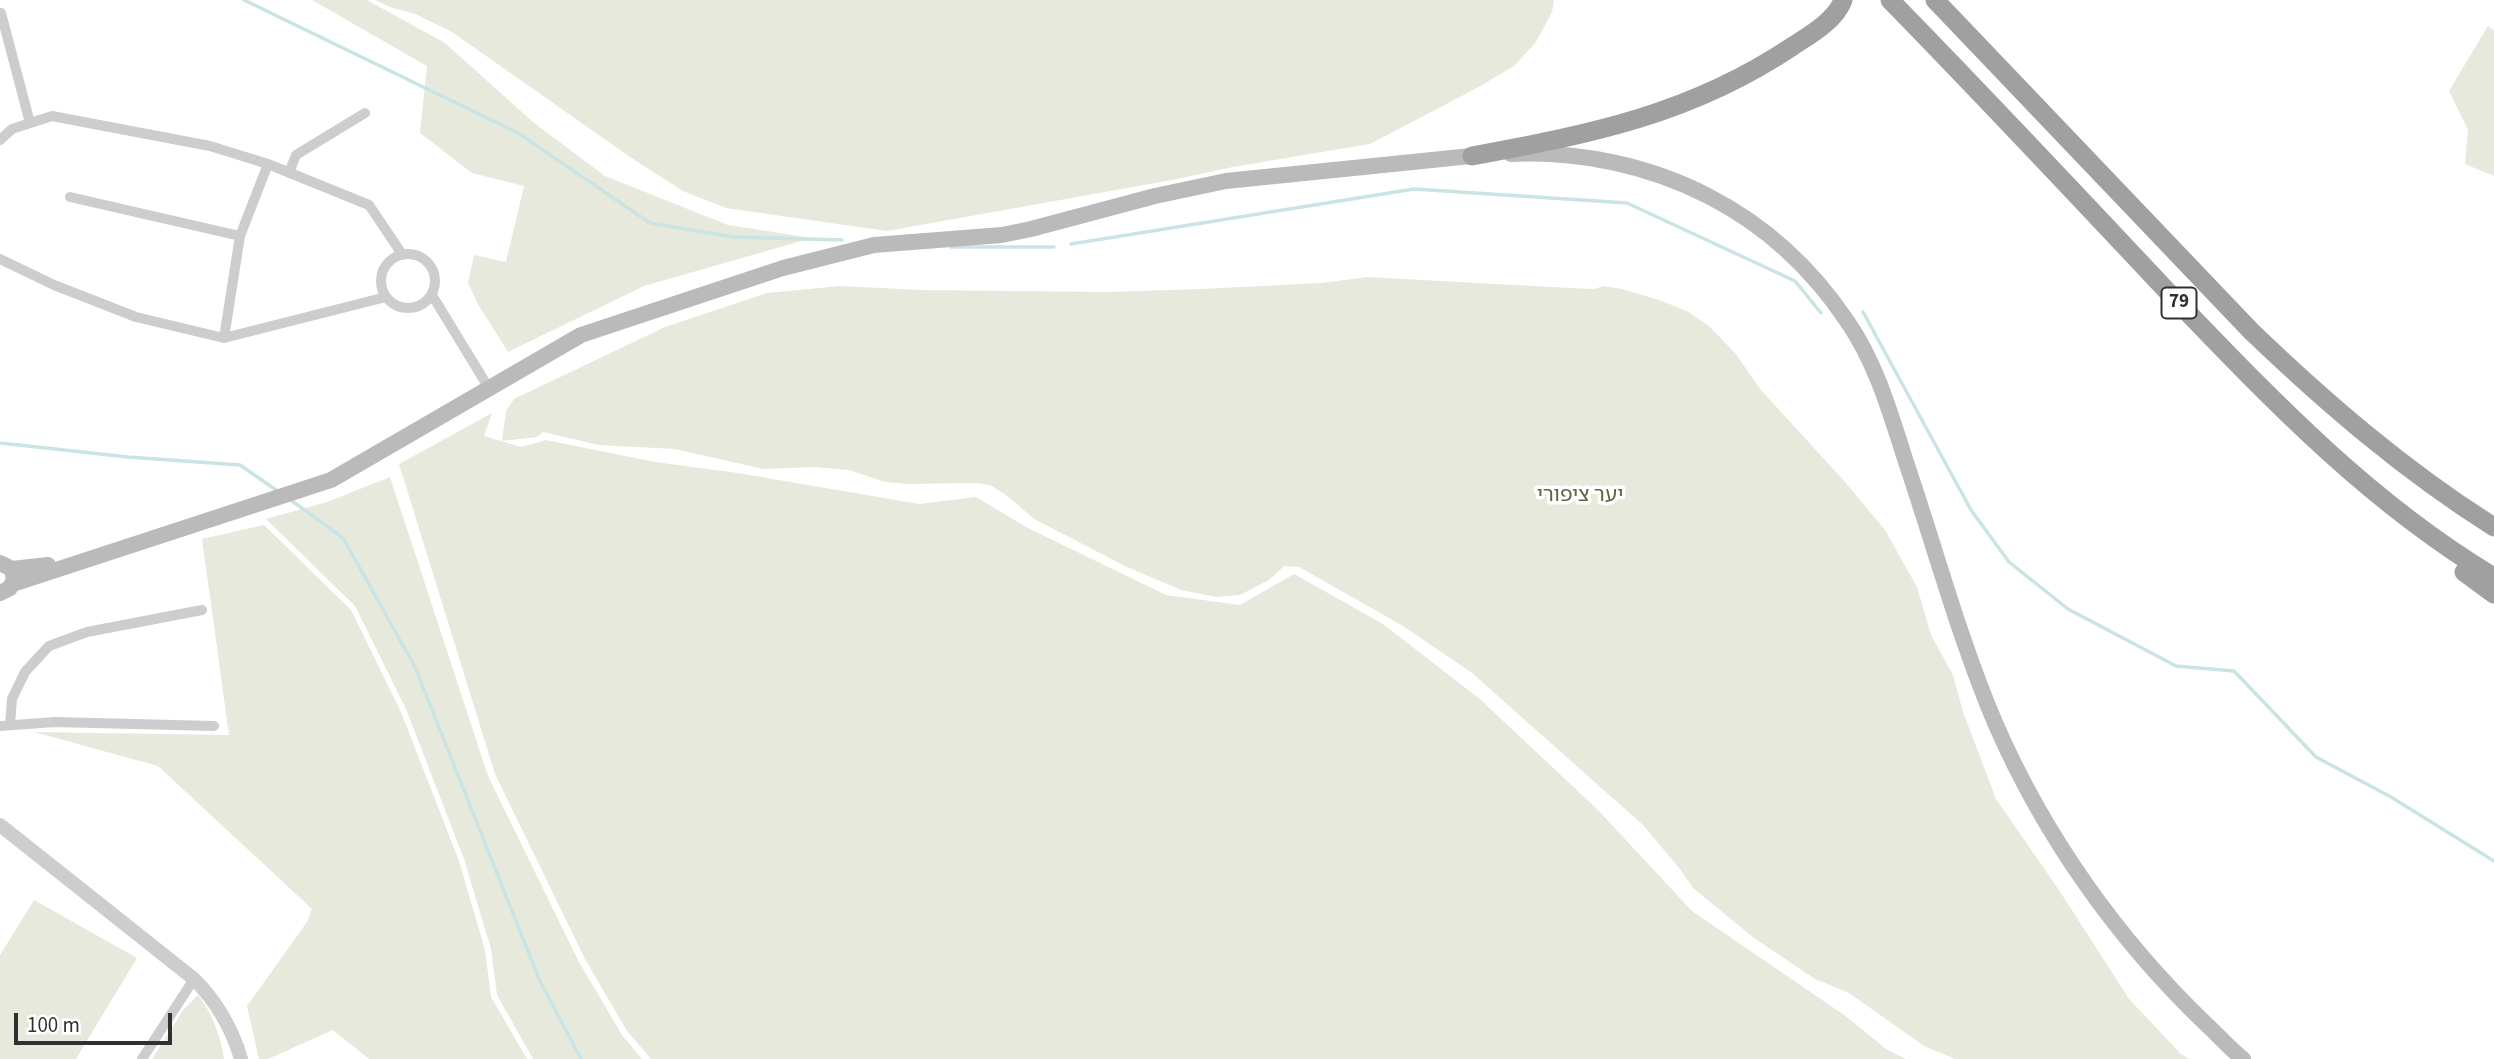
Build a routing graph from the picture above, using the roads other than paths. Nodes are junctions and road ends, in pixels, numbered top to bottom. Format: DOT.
graph roads {
  1 [pos="1843,0"];
  2 [pos="1890,0"];
  3 [pos="1934,0"];
  4 [pos="1,13"];
  5 [pos="365,113"];
  6 [pos="30,123"];
  7 [pos="0,140"];
  8 [pos="1472,156"];
  9 [pos="268,164"];
  10 [pos="289,173"];
  11 [pos="70,197"];
  12 [pos="240,236"];
  13 [pos="402,254"];
  14 [pos="0,258"];
  15 [pos="432,295"];
  16 [pos="386,297"];
  17 [pos="224,338"];
  18 [pos="490,390"];
  19 [pos="2264,392"];
  20 [pos="2494,527"];
  21 [pos="5,572"];
  22 [pos="2494,577"];
  23 [pos="2494,594"];
  24 [pos="202,610"];
  25 [pos="5,725"];
  26 [pos="214,726"];
  27 [pos="0,825"];
  28 [pos="194,979"];
  29 [pos="142,1059"];
  30 [pos="241,1059"];
  31 [pos="2243,1059"];
  1 -- 8 [label="highway"];
  2 -- 19 [label="highway, 79"];
  3 -- 20 [label="highway, 79"];
  4 -- 6 [label="street"];
  5 -- 10 [label="street"];
  6 -- 7 [label="street"];
  6 -- 9 [label="street"];
  8 -- 18 [label="main road"];
  8 -- 31 [label="main road"];
  9 -- 10 [label="street"];
  9 -- 12 [label="street"];
  10 -- 13 [label="street"];
  11 -- 12 [label="street"];
  12 -- 17 [label="street"];
  13 -- 15 [label="street"];
  13 -- 16 [label="street"];
  14 -- 17 [label="street"];
  15 -- 16 [label="street"];
  15 -- 18 [label="street"];
  16 -- 17 [label="street"];
  18 -- 21 [label="main road"];
  19 -- 22 [label="highway, 79"];
  19 -- 23 [label="highway"];
  24 -- 25 [label="street"];
  25 -- 26 [label="street"];
  27 -- 28 [label="street"];
  28 -- 29 [label="street"];
  28 -- 30 [label="street"];
}
